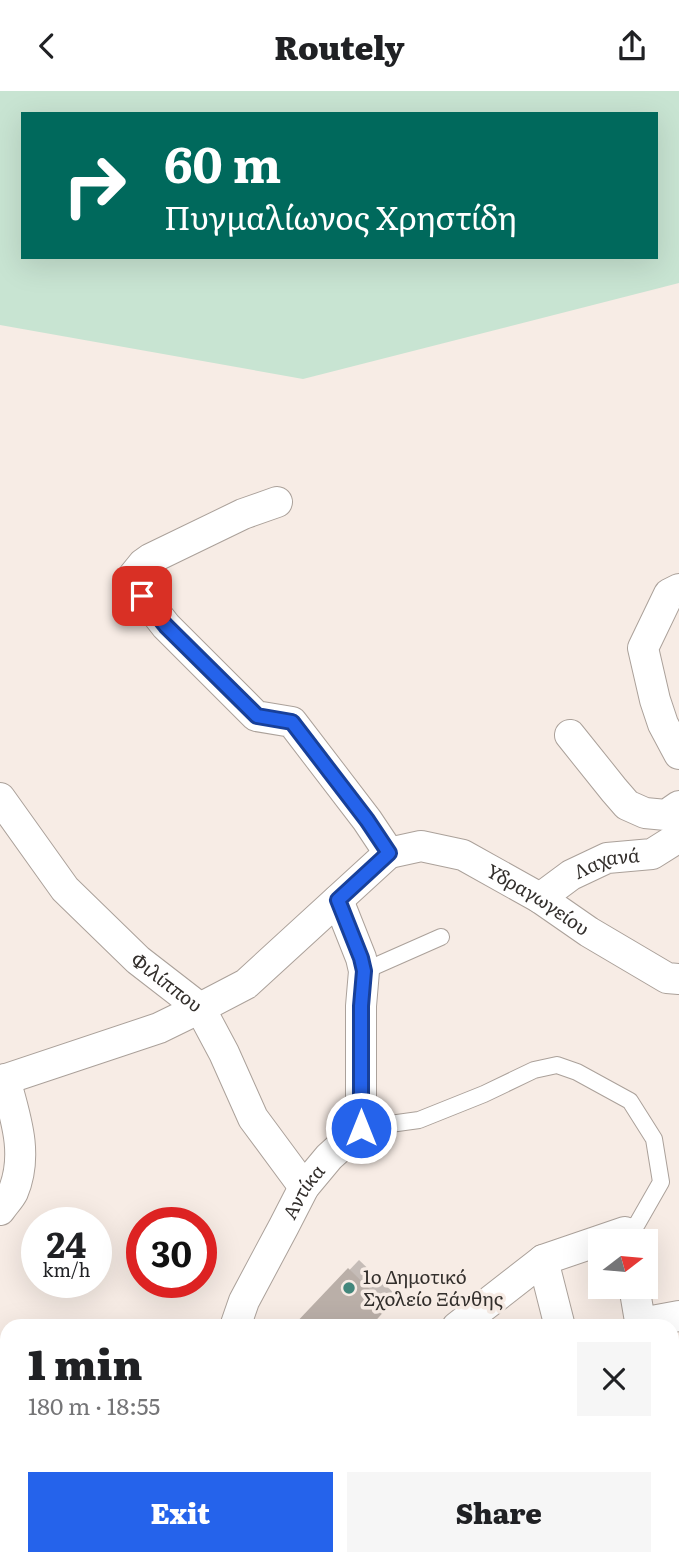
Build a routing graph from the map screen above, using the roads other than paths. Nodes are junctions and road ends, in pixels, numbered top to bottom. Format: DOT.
graph roads {
  1 [pos="276,502"];
  2 [pos="674,591"];
  3 [pos="570,735"];
  4 [pos="679,754"];
  5 [pos="679,806"];
  6 [pos="3,809"];
  7 [pos="679,837"];
  8 [pos="389,853"];
  9 [pos="540,898"];
  10 [pos="338,900"];
  11 [pos="441,937"];
  12 [pos="364,971"];
  13 [pos="679,979"];
  14 [pos="200,1008"];
  15 [pos="2,1080"];
  16 [pos="361,1128"];
  17 [pos="304,1187"];
  18 [pos="0,1210"];
  19 [pos="632,1229"];
  20 [pos="588,1247"];
  21 [pos="543,1260"];
  22 [pos="636,1299"];
  23 [pos="238,1319"];
  24 [pos="467,1319"];
  25 [pos="557,1319"];
  26 [pos="640,1319"];
  1 -- 8 [label="street"];
  2 -- 4 [label="street"];
  3 -- 5 [label="street"];
  6 -- 14 [label="street, Φιλίππου"];
  7 -- 9 [label="street, Λαχανά"];
  8 -- 9 [label="street, Υδραγωγείου"];
  8 -- 10 [label="street"];
  9 -- 13 [label="street, Υδραγωγείου"];
  10 -- 12 [label="street"];
  10 -- 14 [label="street"];
  11 -- 12 [label="lane"];
  12 -- 16 [label="street"];
  14 -- 15 [label="street"];
  14 -- 17 [label="street, Φιλίππου"];
  15 -- 18 [label="street"];
  16 -- 17 [label="street, Αντίκα"];
  16 -- 19 [label="lane"];
  17 -- 23 [label="street, Αντίκα"];
  20 -- 21 [label="street"];
  21 -- 24 [label="street"];
  21 -- 25 [label="street"];
  22 -- 26 [label="street"];
}
